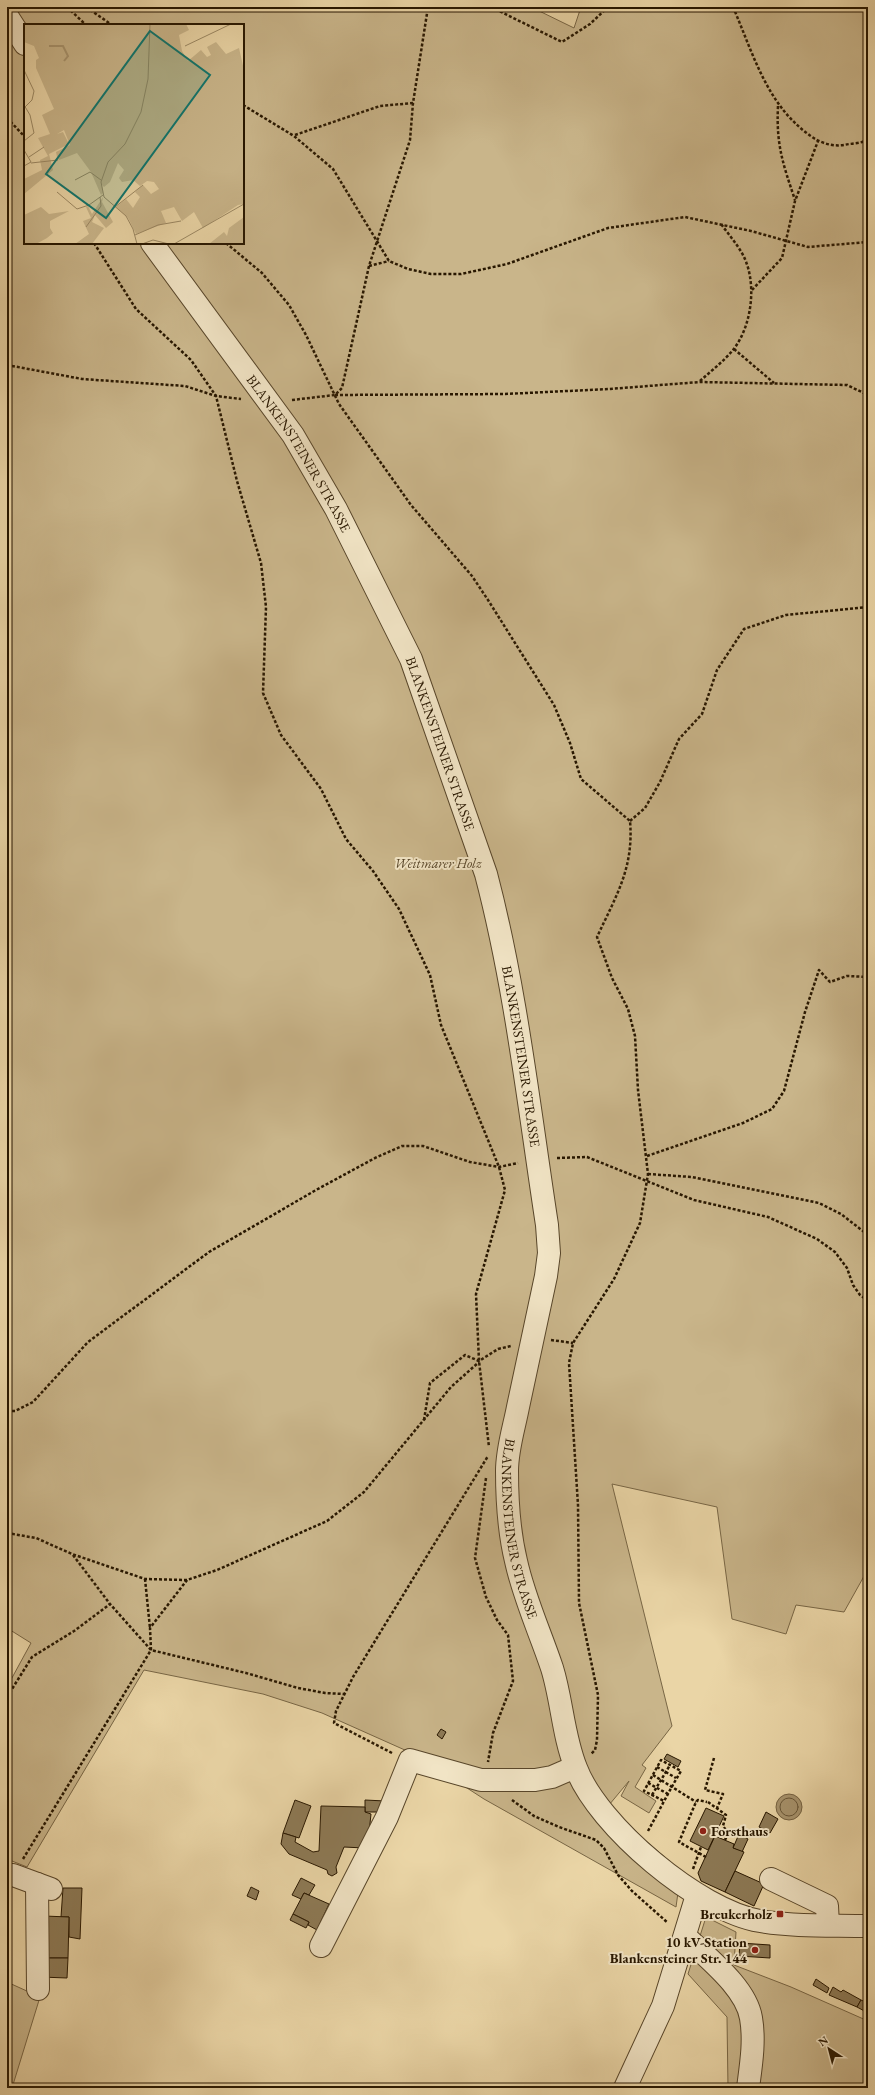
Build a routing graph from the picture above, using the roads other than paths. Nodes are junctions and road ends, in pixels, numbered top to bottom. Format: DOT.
graph roads {
  1 [pos="7,16"];
  2 [pos="24,42"];
  3 [pos="153,244"];
  4 [pos="575,1767"];
  5 [pos="12,1877"];
  6 [pos="771,1879"];
  7 [pos="697,1895"];
  8 [pos="828,1925"];
  9 [pos="868,1926"];
  10 [pos="684,1936"];
  11 [pos="321,1946"];
  12 [pos="38,1989"];
  13 [pos="625,2088"];
  14 [pos="748,2088"];
  1 -- 2 [label="street"];
  3 -- 4 [label="street, BLANKENSTEINER STRASSE"];
  4 -- 7 [label="street, BLANKENSTEINER STRASSE"];
  4 -- 11 [label="street"];
  5 -- 12 [label="street"];
  6 -- 8 [label="street"];
  7 -- 8 [label="street, BLANKENSTEINER STRASSE"];
  7 -- 10 [label="street"];
  8 -- 9 [label="street, BLANKENSTEINER STRASSE"];
  10 -- 13 [label="street"];
  10 -- 14 [label="street"];
}
